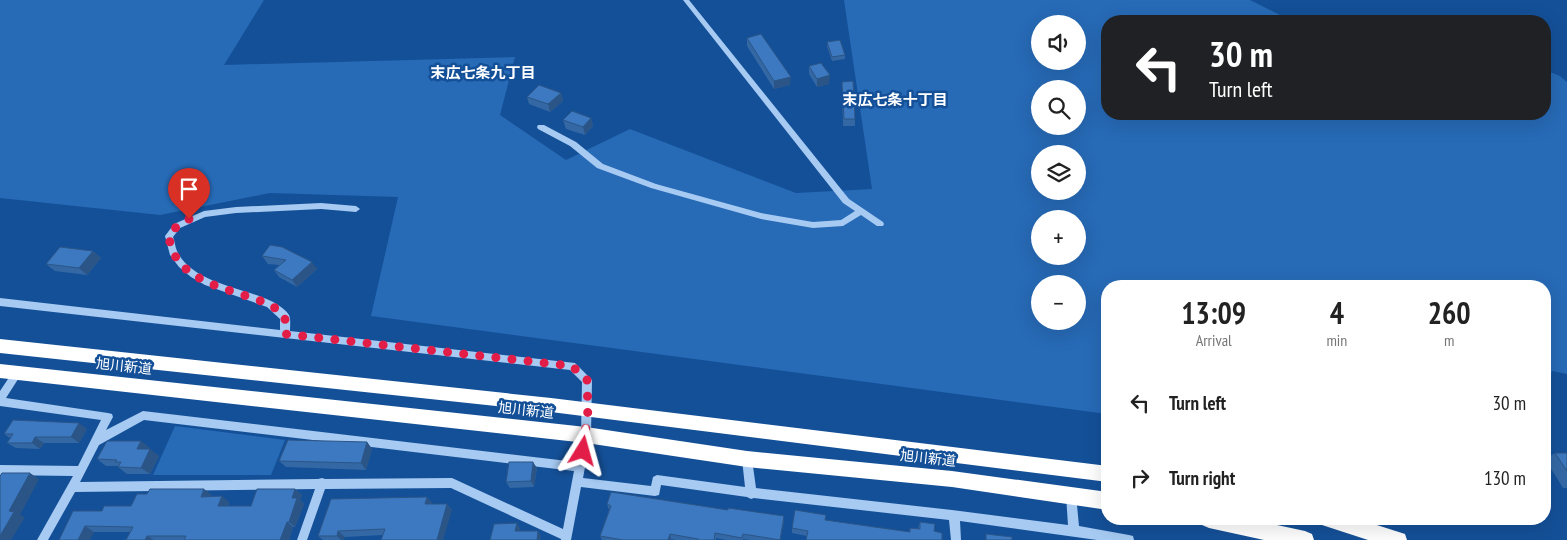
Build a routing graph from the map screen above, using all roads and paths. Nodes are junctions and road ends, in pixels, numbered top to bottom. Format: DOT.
graph roads {
  1 [pos="686,0"];
  2 [pos="542,126"];
  3 [pos="356,209"];
  4 [pos="861,211"];
  5 [pos="880,224"];
  6 [pos="0,302"];
  7 [pos="285,334"];
  8 [pos="0,346"];
  9 [pos="9,372"];
  10 [pos="0,399"];
  11 [pos="0,402"];
  12 [pos="588,410"];
  13 [pos="586,435"];
  14 [pos="95,442"];
  15 [pos="747,459"];
  16 [pos="580,467"];
  17 [pos="0,470"];
  18 [pos="81,471"];
  19 [pos="1101,473"];
  20 [pos="577,482"];
  21 [pos="322,483"];
  22 [pos="70,488"];
  23 [pos="751,494"];
  24 [pos="1070,495"];
  25 [pos="1101,500"];
  26 [pos="954,515"];
  27 [pos="1236,525"];
  28 [pos="1349,525"];
  29 [pos="1074,530"];
  30 [pos="566,538"];
  31 [pos="42,540"];
  32 [pos="302,540"];
  33 [pos="956,540"];
  34 [pos="1129,540"];
  35 [pos="1305,540"];
  36 [pos="1398,540"];
  1 -- 4 [label="street"];
  2 -- 4 [label="street"];
  3 -- 7 [label="street"];
  4 -- 5 [label="street"];
  6 -- 7 [label="street"];
  7 -- 12 [label="street"];
  8 -- 12 [label="highway, 旭川新道"];
  9 -- 10 [label="street"];
  9 -- 13 [label="highway, 旭川新道"];
  11 -- 14 [label="street"];
  12 -- 13 [label="street"];
  12 -- 19 [label="highway, 旭川新道"];
  13 -- 15 [label="highway, 旭川新道"];
  13 -- 16 [label="street"];
  14 -- 16 [label="street"];
  14 -- 18 [label="street"];
  15 -- 23 [label="street"];
  15 -- 24 [label="highway, 旭川新道"];
  16 -- 20 [label="street"];
  17 -- 18 [label="street"];
  18 -- 22 [label="street"];
  20 -- 23 [label="street"];
  20 -- 30 [label="street"];
  21 -- 22 [label="street"];
  21 -- 30 [label="street"];
  21 -- 32 [label="street"];
  22 -- 31 [label="street"];
  23 -- 26 [label="street"];
  24 -- 25 [label="highway, 旭川新道"];
  24 -- 29 [label="street"];
  26 -- 29 [label="street"];
  26 -- 33 [label="street"];
  27 -- 35 [label="highway"];
  28 -- 36 [label="highway"];
  29 -- 34 [label="street"];
}
